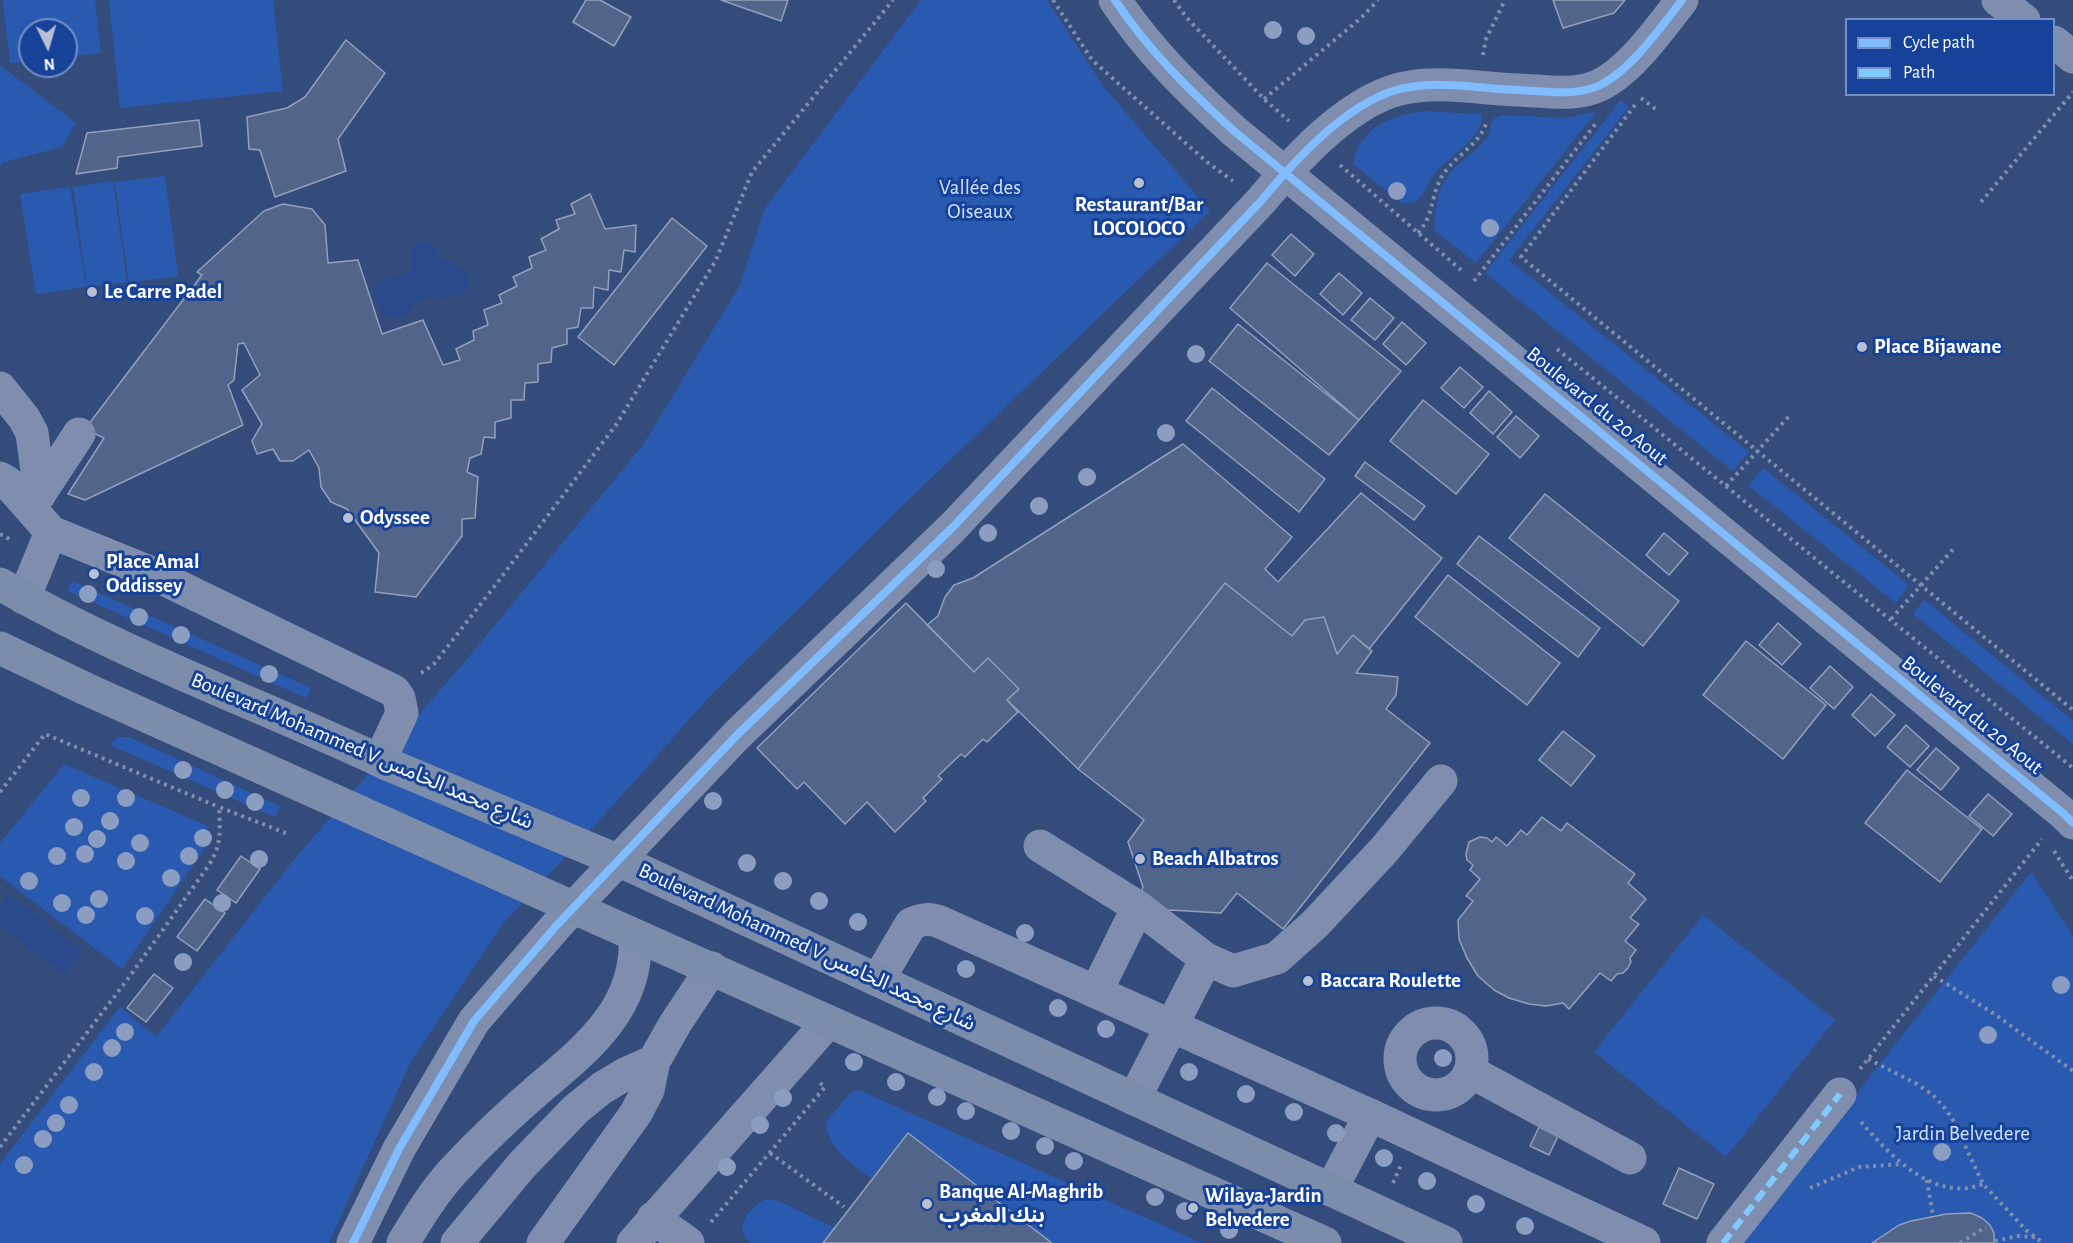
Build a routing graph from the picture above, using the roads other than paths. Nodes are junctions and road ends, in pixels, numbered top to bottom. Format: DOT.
graph roads {
  1 [pos="1115,0"];
  2 [pos="1682,0"];
  3 [pos="1998,0"];
  4 [pos="2021,18"];
  5 [pos="2055,43"];
  6 [pos="2073,57"];
  7 [pos="1285,172"];
  8 [pos="0,388"];
  9 [pos="79,434"];
  10 [pos="0,478"];
  11 [pos="41,511"];
  12 [pos="12,591"];
  13 [pos="0,648"];
  14 [pos="384,762"];
  15 [pos="1441,781"];
  16 [pos="2059,830"];
  17 [pos="1040,846"];
  18 [pos="1138,907"];
  19 [pos="635,936"];
  20 [pos="1206,959"];
  21 [pos="712,969"];
  22 [pos="878,980"];
  23 [pos="1096,992"];
  24 [pos="828,1022"];
  25 [pos="1171,1026"];
  26 [pos="654,1061"];
  27 [pos="1471,1072"];
  28 [pos="1418,1091"];
  29 [pos="1840,1094"];
  30 [pos="1134,1099"];
  31 [pos="1370,1115"];
  32 [pos="1400,1129"];
  33 [pos="1630,1158"];
  34 [pos="1331,1190"];
  35 [pos="653,1218"];
  36 [pos="696,1236"];
  37 [pos="353,1243"];
  38 [pos="403,1243"];
  39 [pos="457,1243"];
  40 [pos="543,1243"];
  41 [pos="633,1243"];
  42 [pos="1325,1243"];
  43 [pos="1446,1243"];
  44 [pos="1644,1243"];
  45 [pos="1723,1243"];
  1 -- 7 [label="street, Boulevard du 20 Aout"];
  2 -- 7 [label="street"];
  3 -- 4 [label="street"];
  5 -- 6 [label="street"];
  7 -- 16 [label="street, Boulevard du 20 Aout"];
  7 -- 37 [label="street"];
  8 -- 11 [label="street"];
  9 -- 11 [label="street"];
  10 -- 11 [label="street"];
  11 -- 12 [label="street"];
  11 -- 14 [label="street"];
  12 -- 14 [label="main road, Boulevard Mohammed V شارع محمد الخامس"];
  13 -- 19 [label="main road, bridge"];
  14 -- 22 [label="main road, Boulevard Mohammed V شارع محمد الخامس, bridge"];
  15 -- 20 [label="street"];
  17 -- 18 [label="street"];
  18 -- 20 [label="street"];
  18 -- 23 [label="street"];
  19 -- 21 [label="main road"];
  19 -- 38 [label="street"];
  20 -- 25 [label="street"];
  21 -- 24 [label="main road"];
  21 -- 26 [label="street"];
  22 -- 23 [label="street"];
  22 -- 30 [label="main road, Boulevard Mohammed V شارع محمد الخامس"];
  23 -- 25 [label="street"];
  24 -- 35 [label="street"];
  24 -- 42 [label="main road"];
  25 -- 30 [label="street"];
  25 -- 31 [label="street"];
  26 -- 39 [label="street"];
  26 -- 40 [label="street"];
  27 -- 28 [label="street"];
  27 -- 28 [label="street"];
  27 -- 33 [label="street"];
  28 -- 32 [label="street"];
  29 -- 45 [label="street"];
  30 -- 34 [label="main road, Boulevard Mohammed V شارع محمد الخامس"];
  31 -- 32 [label="street"];
  31 -- 34 [label="street"];
  32 -- 44 [label="street"];
  34 -- 43 [label="main road, Boulevard Mohammed V شارع محمد الخامس"];
  35 -- 36 [label="street"];
  35 -- 41 [label="street"];
}
